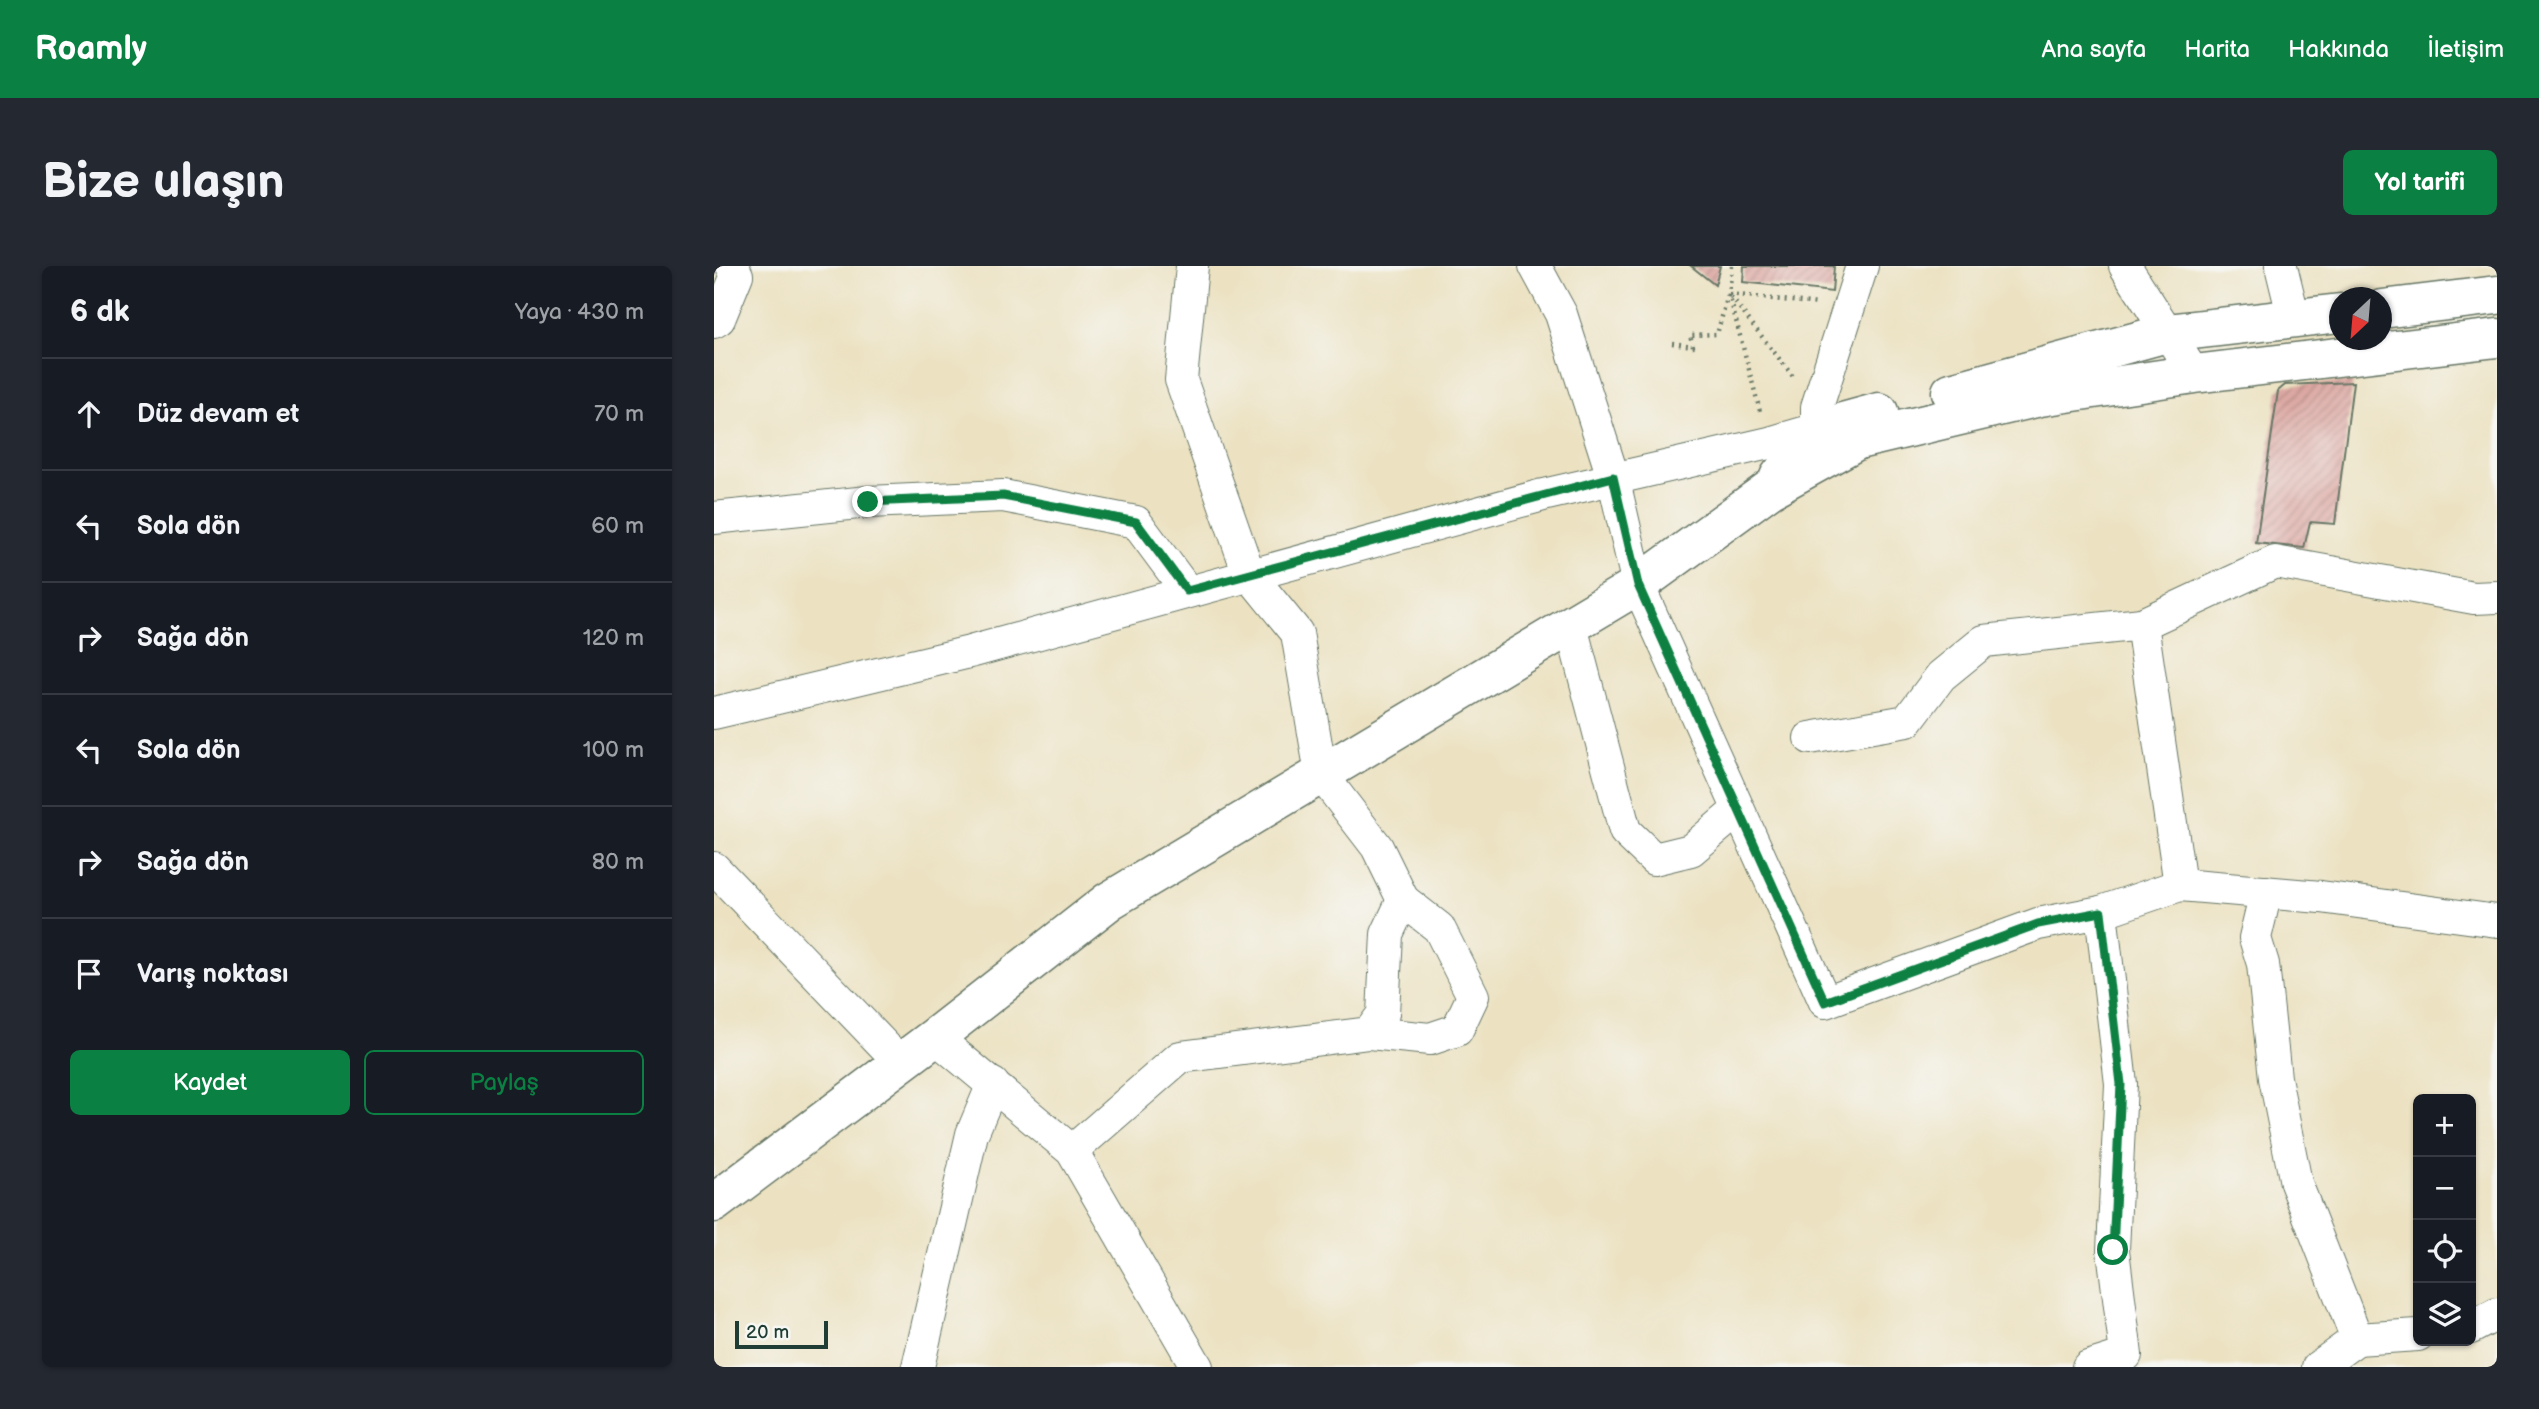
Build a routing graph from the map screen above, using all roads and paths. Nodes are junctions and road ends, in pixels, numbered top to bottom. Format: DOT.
graph roads {
  1 [pos="1192,266"];
  2 [pos="1535,266"];
  3 [pos="1732,266"];
  4 [pos="1862,266"];
  5 [pos="2125,266"];
  6 [pos="2281,266"];
  7 [pos="740,269"];
  8 [pos="1728,294"];
  9 [pos="2497,295"];
  10 [pos="1849,307"];
  11 [pos="2392,308"];
  12 [pos="2329,314"];
  13 [pos="2294,319"];
  14 [pos="714,322"];
  15 [pos="2167,333"];
  16 [pos="2497,338"];
  17 [pos="1672,343"];
  18 [pos="2194,374"];
  19 [pos="1817,418"];
  20 [pos="1858,440"];
  21 [pos="1769,443"];
  22 [pos="1613,477"];
  23 [pos="1770,489"];
  24 [pos="714,518"];
  25 [pos="1249,574"];
  26 [pos="1638,585"];
  27 [pos="1187,591"];
  28 [pos="2497,597"];
  29 [pos="2142,624"];
  30 [pos="1571,625"];
  31 [pos="714,713"];
  32 [pos="1810,738"];
  33 [pos="1321,774"];
  34 [pos="1738,810"];
  35 [pos="714,868"];
  36 [pos="2180,885"];
  37 [pos="2266,892"];
  38 [pos="1403,900"];
  39 [pos="2101,912"];
  40 [pos="2497,921"];
  41 [pos="1369,1033"];
  42 [pos="935,1037"];
  43 [pos="900,1062"];
  44 [pos="993,1084"];
  45 [pos="1072,1151"];
  46 [pos="714,1203"];
  47 [pos="2497,1314"];
  48 [pos="2476,1325"];
  49 [pos="2413,1335"];
  50 [pos="2357,1339"];
  51 [pos="2128,1361"];
  52 [pos="918,1367"];
  53 [pos="1197,1367"];
  54 [pos="2088,1367"];
  55 [pos="2318,1367"];
  1 -- 25 [label="street"];
  2 -- 22 [label="street"];
  3 -- 8 [label="path"];
  4 -- 10 [label="street"];
  5 -- 15 [label="street"];
  6 -- 13 [label="street"];
  7 -- 14 [label="street"];
  8 -- 10 [label="path"];
  8 -- 17 [label="path"];
  8 -- 19 [label="path"];
  8 -- 21 [label="path"];
  9 -- 11 [label="main road"];
  10 -- 19 [label="street"];
  12 -- 13 [label="main road"];
  13 -- 15 [label="main road"];
  15 -- 18 [label="street"];
  15 -- 19 [label="main road"];
  16 -- 18 [label="main road"];
  18 -- 20 [label="main road"];
  19 -- 20 [label="main road"];
  19 -- 21 [label="street"];
  19 -- 23 [label="main road"];
  20 -- 23 [label="main road"];
  21 -- 22 [label="street"];
  22 -- 25 [label="street"];
  22 -- 26 [label="street"];
  23 -- 26 [label="main road"];
  24 -- 27 [label="street"];
  25 -- 27 [label="street"];
  25 -- 33 [label="street"];
  26 -- 30 [label="main road"];
  26 -- 34 [label="street"];
  27 -- 31 [label="street"];
  28 -- 29 [label="street"];
  29 -- 32 [label="street"];
  29 -- 36 [label="street"];
  30 -- 33 [label="main road"];
  30 -- 34 [label="street"];
  33 -- 38 [label="street"];
  33 -- 42 [label="main road"];
  34 -- 39 [label="street"];
  35 -- 43 [label="street"];
  36 -- 37 [label="street"];
  36 -- 39 [label="street"];
  37 -- 40 [label="street"];
  37 -- 50 [label="street"];
  38 -- 41 [label="street"];
  38 -- 41 [label="street"];
  39 -- 51 [label="street"];
  41 -- 45 [label="street"];
  42 -- 43 [label="main road"];
  42 -- 44 [label="street"];
  43 -- 46 [label="main road"];
  44 -- 45 [label="street"];
  44 -- 52 [label="street"];
  45 -- 53 [label="street"];
  47 -- 48 [label="street"];
  49 -- 50 [label="street"];
  50 -- 55 [label="street"];
  51 -- 54 [label="street"];
}
